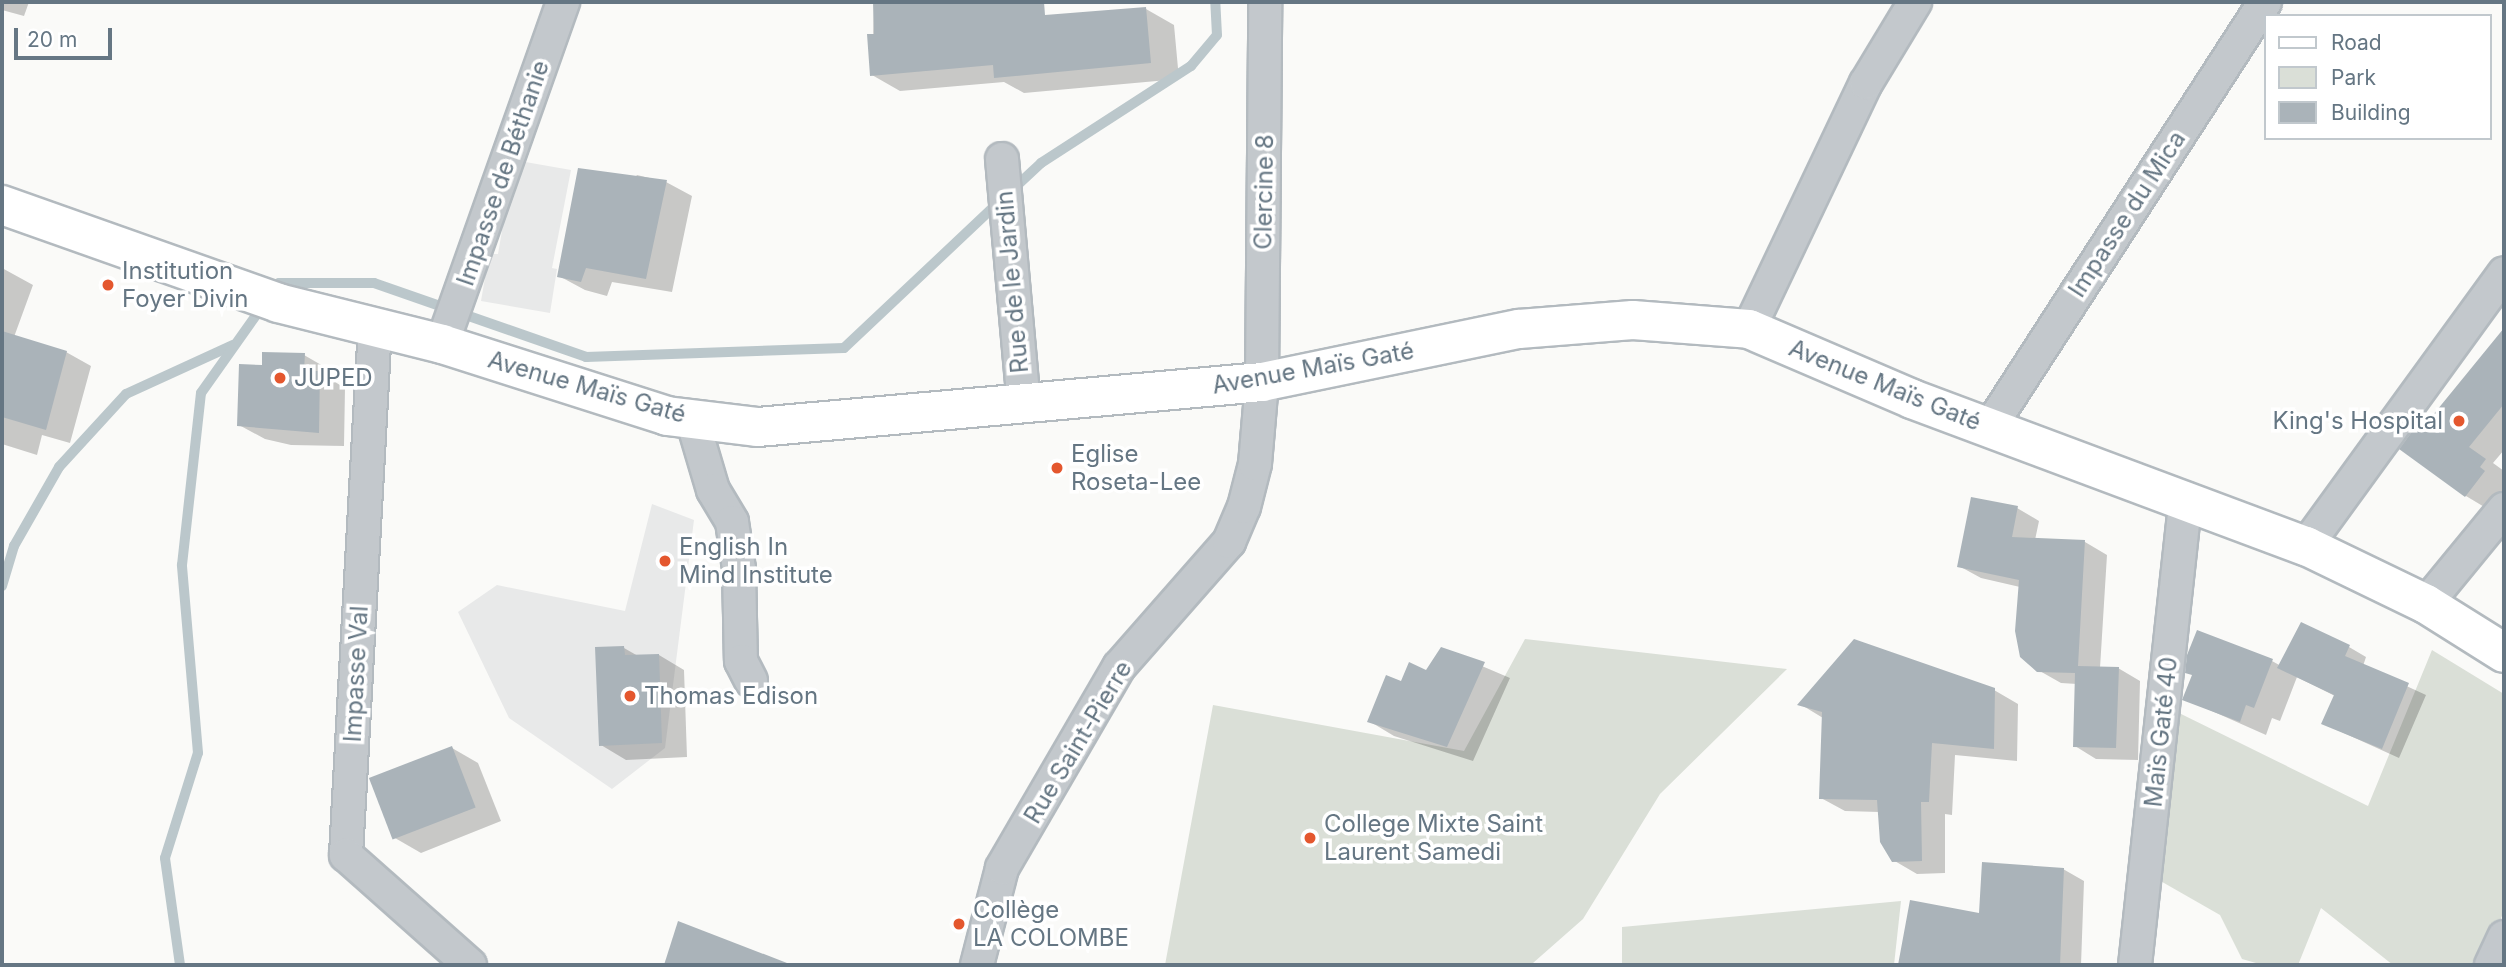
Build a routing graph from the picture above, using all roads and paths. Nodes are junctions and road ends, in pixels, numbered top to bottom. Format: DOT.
graph roads {
  1 [pos="563,2"];
  2 [pos="1265,2"];
  3 [pos="1914,2"];
  4 [pos="2265,2"];
  5 [pos="1002,159"];
  6 [pos="2,205"];
  7 [pos="2504,273"];
  8 [pos="374,326"];
  9 [pos="1749,329"];
  10 [pos="446,336"];
  11 [pos="1262,382"];
  12 [pos="1024,405"];
  13 [pos="692,419"];
  14 [pos="1990,427"];
  15 [pos="2186,499"];
  16 [pos="2504,509"];
  17 [pos="2306,546"];
  18 [pos="2426,604"];
  19 [pos="2504,653"];
  20 [pos="751,681"];
  21 [pos="2504,937"];
  22 [pos="470,965"];
  23 [pos="977,965"];
  24 [pos="2135,965"];
  25 [pos="2491,965"];
  1 -- 10 [label="street, Impasse de Béthanie"];
  2 -- 11 [label="street, Clercine 8"];
  3 -- 9 [label="street"];
  4 -- 14 [label="street, Impasse du Mica"];
  5 -- 12 [label="street, Rue de le Jardin"];
  6 -- 8 [label="street, Avenue Maïs Gaté"];
  7 -- 17 [label="street"];
  8 -- 10 [label="street, Avenue Maïs Gaté"];
  8 -- 22 [label="street, Impasse Val"];
  9 -- 11 [label="street, Avenue Maïs Gaté"];
  9 -- 14 [label="street, Avenue Maïs Gaté"];
  10 -- 13 [label="street, Avenue Maïs Gaté"];
  11 -- 12 [label="street, Avenue Maïs Gaté"];
  11 -- 23 [label="street, Rue Saint-Pierre"];
  12 -- 13 [label="street, Avenue Maïs Gaté"];
  13 -- 20 [label="street"];
  14 -- 15 [label="street, Avenue Maïs Gaté"];
  15 -- 17 [label="street, Avenue Maïs Gaté"];
  15 -- 24 [label="street, Maïs Gaté 40"];
  16 -- 18 [label="street"];
  17 -- 18 [label="street, Avenue Maïs Gaté"];
  18 -- 19 [label="street, Avenue Maïs Gaté"];
  21 -- 25 [label="street"];
}
